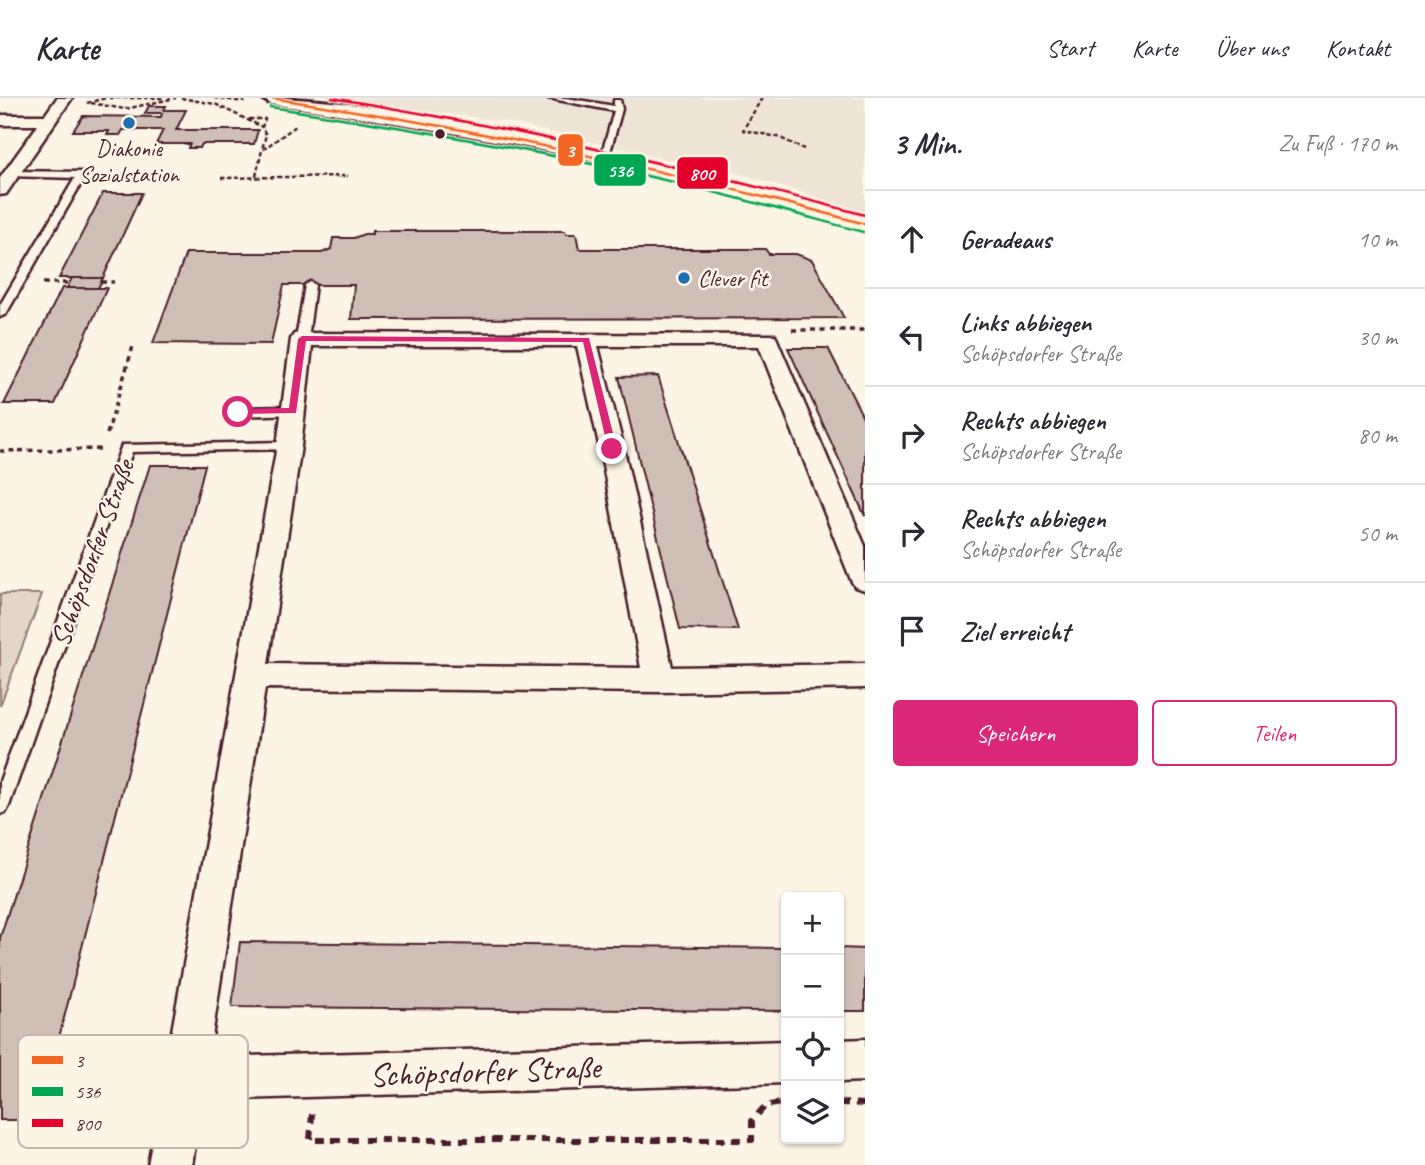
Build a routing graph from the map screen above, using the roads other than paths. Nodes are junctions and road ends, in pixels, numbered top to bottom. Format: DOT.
graph roads {
  1 [pos="65,98"];
  2 [pos="271,98"];
  3 [pos="552,98"];
  4 [pos="616,98"];
  5 [pos="618,109"];
  6 [pos="0,120"];
  7 [pos="50,120"];
  8 [pos="606,157"];
  9 [pos="12,174"];
  10 [pos="0,190"];
  11 [pos="865,224"];
  12 [pos="310,285"];
  13 [pos="0,314"];
  14 [pos="302,339"];
  15 [pos="586,340"];
  16 [pos="293,411"];
  17 [pos="238,412"];
  18 [pos="289,446"];
  19 [pos="865,580"];
  20 [pos="250,676"];
  21 [pos="865,676"];
  22 [pos="659,680"];
  23 [pos="0,806"];
  24 [pos="190,1035"];
  25 [pos="865,1060"];
  26 [pos="844,1061"];
  27 [pos="781,1062"];
  28 [pos="248,1077"];
  1 -- 7 [label="street"];
  2 -- 8 [label="street"];
  3 -- 5 [label="lane"];
  4 -- 5 [label="lane"];
  5 -- 8 [label="lane"];
  6 -- 7 [label="street"];
  7 -- 9 [label="street"];
  8 -- 11 [label="street"];
  9 -- 10 [label="street"];
  9 -- 13 [label="lane"];
  12 -- 14 [label="lane"];
  14 -- 15 [label="street"];
  14 -- 16 [label="street"];
  15 -- 19 [label="street"];
  15 -- 22 [label="street"];
  16 -- 17 [label="lane"];
  16 -- 18 [label="street"];
  18 -- 20 [label="street"];
  18 -- 23 [label="lane, Schöpsdorfer Straße"];
  20 -- 22 [label="street"];
  20 -- 24 [label="street"];
  21 -- 22 [label="street"];
  25 -- 26 [label="street"];
  27 -- 28 [label="street, Schöpsdorfer Straße"];
}
